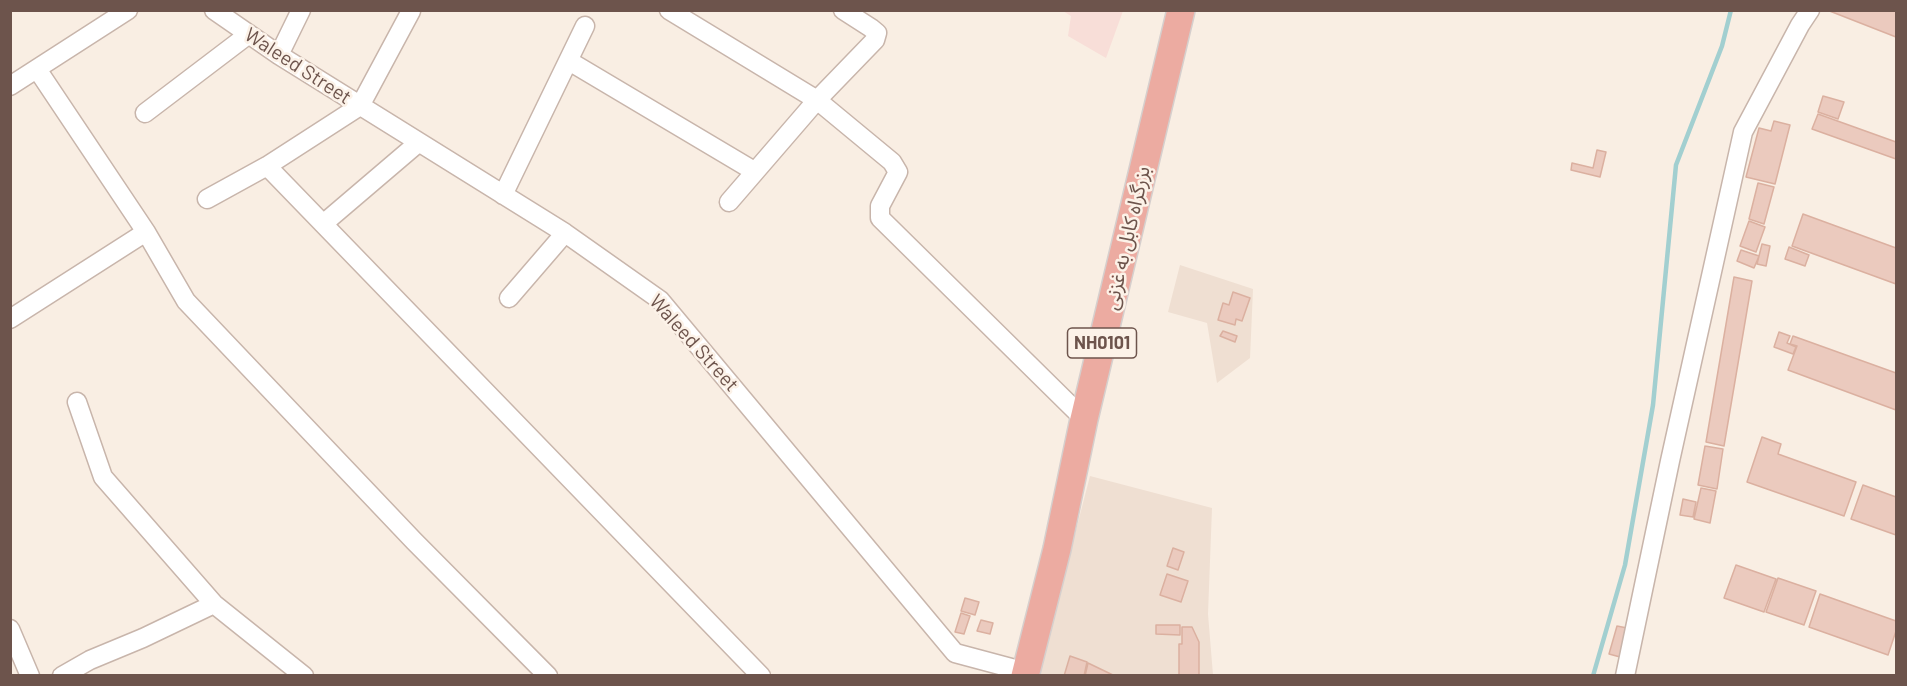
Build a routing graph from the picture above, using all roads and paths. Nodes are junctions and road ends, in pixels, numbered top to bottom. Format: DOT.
graph roads {
  1 [pos="128,10"];
  2 [pos="214,10"];
  3 [pos="301,10"];
  4 [pos="669,10"];
  5 [pos="843,10"];
  6 [pos="1181,10"];
  7 [pos="1810,10"];
  8 [pos="411,11"];
  9 [pos="585,26"];
  10 [pos="249,34"];
  11 [pos="279,55"];
  12 [pos="569,61"];
  13 [pos="37,69"];
  14 [pos="10,86"];
  15 [pos="817,100"];
  16 [pos="360,106"];
  17 [pos="145,113"];
  18 [pos="418,143"];
  19 [pos="267,166"];
  20 [pos="754,171"];
  21 [pos="502,195"];
  22 [pos="207,199"];
  23 [pos="729,202"];
  24 [pos="323,225"];
  25 [pos="146,231"];
  26 [pos="565,233"];
  27 [pos="509,298"];
  28 [pos="10,318"];
  29 [pos="77,402"];
  30 [pos="1084,419"];
  31 [pos="214,604"];
  32 [pos="10,629"];
  33 [pos="92,668"];
  34 [pos="1025,674"];
  35 [pos="30,675"];
  36 [pos="62,675"];
  37 [pos="304,675"];
  38 [pos="548,675"];
  39 [pos="761,675"];
  40 [pos="1625,675"];
  1 -- 13 [label="street"];
  2 -- 10 [label="street, Waleed Street"];
  3 -- 11 [label="street"];
  4 -- 15 [label="street"];
  5 -- 15 [label="street"];
  6 -- 30 [label="highway, بزرگراه کابل به غزنی / NH0101"];
  7 -- 40 [label="street"];
  8 -- 16 [label="street"];
  9 -- 12 [label="street"];
  10 -- 11 [label="street, Waleed Street"];
  10 -- 17 [label="street"];
  11 -- 16 [label="street, Waleed Street"];
  12 -- 20 [label="street"];
  12 -- 21 [label="street"];
  13 -- 14 [label="street"];
  13 -- 25 [label="street"];
  15 -- 20 [label="street"];
  15 -- 30 [label="street"];
  16 -- 18 [label="street, Waleed Street"];
  16 -- 19 [label="street"];
  18 -- 21 [label="street, Waleed Street"];
  18 -- 24 [label="street"];
  19 -- 22 [label="street"];
  19 -- 24 [label="street"];
  20 -- 23 [label="street"];
  21 -- 26 [label="street, Waleed Street"];
  24 -- 39 [label="street"];
  25 -- 28 [label="street"];
  25 -- 38 [label="street"];
  26 -- 27 [label="street"];
  26 -- 34 [label="street, Waleed Street"];
  29 -- 31 [label="street"];
  30 -- 34 [label="highway, بزرگراه کابل به غزنی / NH0101"];
  31 -- 33 [label="street"];
  31 -- 37 [label="street"];
  32 -- 35 [label="street"];
  33 -- 36 [label="street"];
}
